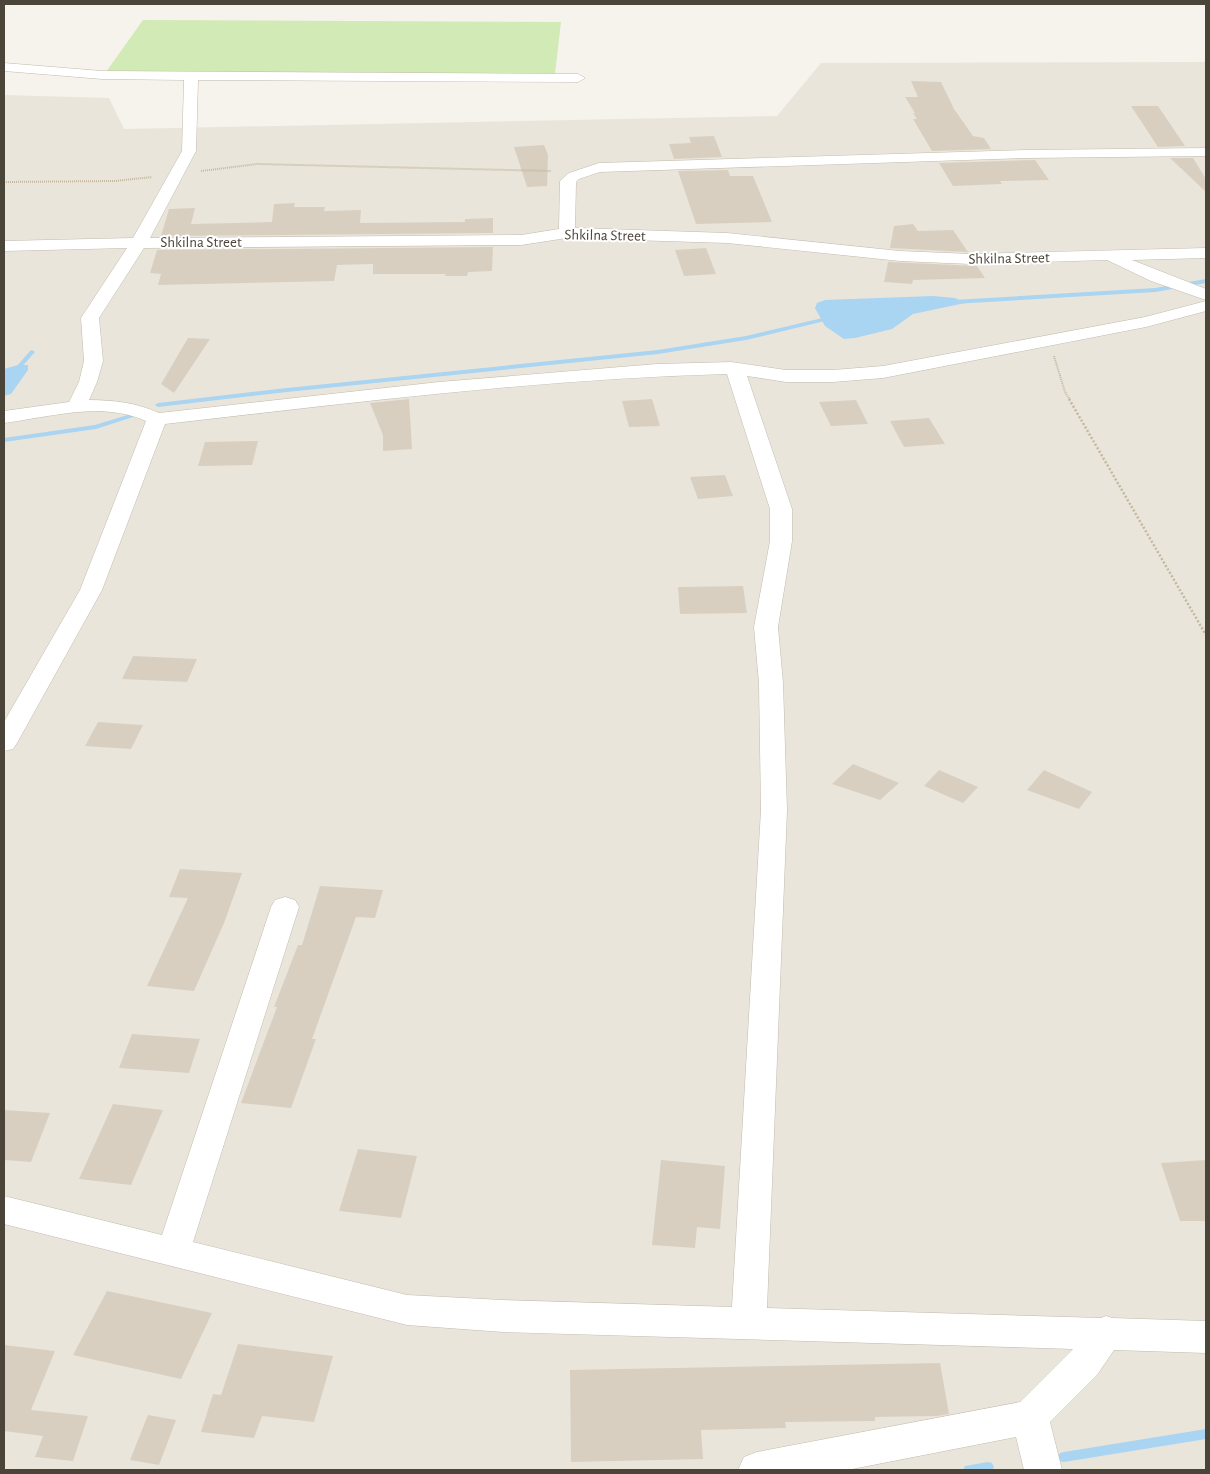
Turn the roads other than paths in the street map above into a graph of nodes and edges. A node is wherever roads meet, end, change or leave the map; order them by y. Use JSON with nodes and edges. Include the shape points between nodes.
{"nodes":[{"id":1,"x":4,"y":67,"type":"edge"},
{"id":2,"x":191,"y":75,"type":"junction"},
{"id":3,"x":578,"y":78,"type":"dead end"},
{"id":4,"x":1206,"y":152,"type":"edge"},
{"id":5,"x":566,"y":233,"type":"junction"},
{"id":6,"x":139,"y":242,"type":"junction"},
{"id":7,"x":4,"y":246,"type":"edge"},
{"id":8,"x":1206,"y":253,"type":"edge"},
{"id":9,"x":1109,"y":256,"type":"junction"},
{"id":10,"x":1199,"y":292,"type":"edge"},
{"id":11,"x":1206,"y":306,"type":"edge"},
{"id":12,"x":731,"y":368,"type":"junction"},
{"id":13,"x":76,"y":407,"type":"junction"},
{"id":14,"x":4,"y":417,"type":"edge"},
{"id":15,"x":157,"y":419,"type":"junction"},
{"id":16,"x":5,"y":739,"type":"edge"},
{"id":17,"x":285,"y":907,"type":"dead end"},
{"id":18,"x":4,"y":1210,"type":"edge"},
{"id":19,"x":173,"y":1252,"type":"junction"},
{"id":20,"x":749,"y":1323,"type":"junction"},
{"id":21,"x":1106,"y":1332,"type":"junction"},
{"id":22,"x":1206,"y":1336,"type":"edge"},
{"id":23,"x":1030,"y":1417,"type":"junction"},
{"id":24,"x":757,"y":1470,"type":"edge"},
{"id":25,"x":1043,"y":1470,"type":"edge"}],
"edges":[{"from":1,"to":2,"type":"street","via":[[102,75]]},
{"from":2,"to":3,"type":"street"},
{"from":2,"to":6,"type":"street","via":[[189,151]]},
{"from":4,"to":5,"type":"street","via":[[1027,154],[599,168],[585,171],[568,181]]},
{"from":5,"to":6,"type":"street","name":"Shkilna Street","via":[[521,240]]},
{"from":5,"to":9,"type":"street","name":"Shkilna Street","via":[[727,238],[900,256],[971,259]]},
{"from":6,"to":7,"type":"street","name":"Shkilna Street"},
{"from":6,"to":13,"type":"street","via":[[90,318],[93,367]]},
{"from":8,"to":9,"type":"street","name":"Shkilna Street"},
{"from":9,"to":10,"type":"street"},
{"from":11,"to":12,"type":"street","via":[[1146,322],[883,372],[786,376]]},
{"from":12,"to":15,"type":"street","via":[[657,370],[440,388]]},
{"from":12,"to":20,"type":"street","via":[[740,379],[781,509],[781,540],[766,627],[771,683],[774,810]]},
{"from":13,"to":14,"type":"street"},
{"from":13,"to":15,"type":"street","via":[[123,407],[140,410]]},
{"from":15,"to":16,"type":"street","via":[[91,590]]},
{"from":17,"to":19,"type":"street"},
{"from":18,"to":19,"type":"street"},
{"from":19,"to":20,"type":"street","via":[[407,1310]]},
{"from":20,"to":21,"type":"street"},
{"from":21,"to":22,"type":"street"},
{"from":21,"to":23,"type":"street","via":[[1084,1362]]},
{"from":23,"to":24,"type":"street"},
{"from":23,"to":25,"type":"street"}]}
